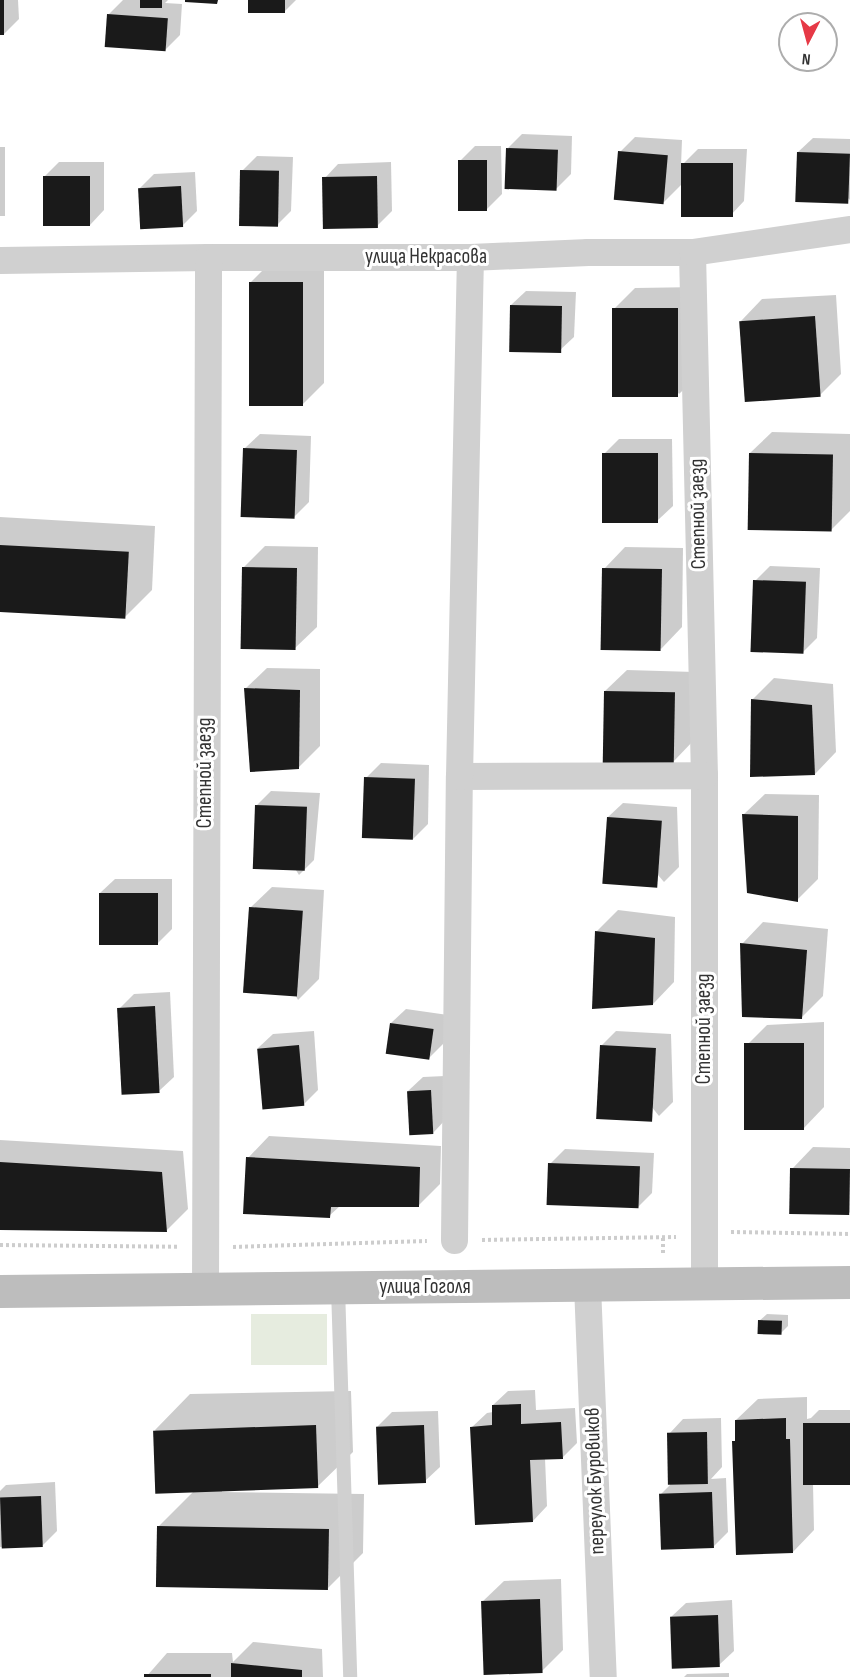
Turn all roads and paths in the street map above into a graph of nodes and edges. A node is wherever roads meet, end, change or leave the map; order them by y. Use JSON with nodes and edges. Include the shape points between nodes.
{"nodes":[{"id":1,"x":850,"y":229,"type":"edge"},
{"id":2,"x":692,"y":252,"type":"junction"},
{"id":3,"x":208,"y":257,"type":"junction"},
{"id":4,"x":470,"y":257,"type":"junction"},
{"id":5,"x":0,"y":260,"type":"edge"},
{"id":6,"x":704,"y":775,"type":"junction"},
{"id":7,"x":459,"y":776,"type":"junction"},
{"id":8,"x":454,"y":1240,"type":"dead end"},
{"id":9,"x":850,"y":1282,"type":"edge"},
{"id":10,"x":704,"y":1283,"type":"junction"},
{"id":11,"x":587,"y":1286,"type":"junction"},
{"id":12,"x":338,"y":1288,"type":"junction"},
{"id":13,"x":204,"y":1289,"type":"junction"},
{"id":14,"x":0,"y":1291,"type":"edge"},
{"id":15,"x":350,"y":1677,"type":"edge"},
{"id":16,"x":603,"y":1677,"type":"edge"}],
"edges":[{"from":1,"to":2,"type":"street","name":"улица Некрасова"},
{"from":2,"to":4,"type":"street","name":"улица Некрасова"},
{"from":2,"to":6,"type":"street","name":"Степной заезд"},
{"from":3,"to":4,"type":"street","name":"улица Некрасова"},
{"from":3,"to":5,"type":"street","name":"улица Некрасова"},
{"from":3,"to":13,"type":"street","name":"Степной заезд"},
{"from":4,"to":7,"type":"street"},
{"from":6,"to":7,"type":"street"},
{"from":6,"to":10,"type":"street","name":"Степной заезд"},
{"from":7,"to":8,"type":"street"},
{"from":9,"to":10,"type":"main road","name":"улица Гоголя"},
{"from":10,"to":11,"type":"main road","name":"улица Гоголя"},
{"from":11,"to":12,"type":"main road","name":"улица Гоголя"},
{"from":11,"to":16,"type":"street","name":"переулок Буровиков"},
{"from":12,"to":13,"type":"main road","name":"улица Гоголя"},
{"from":12,"to":15,"type":"lane"},
{"from":13,"to":14,"type":"main road","name":"улица Гоголя"}]}
